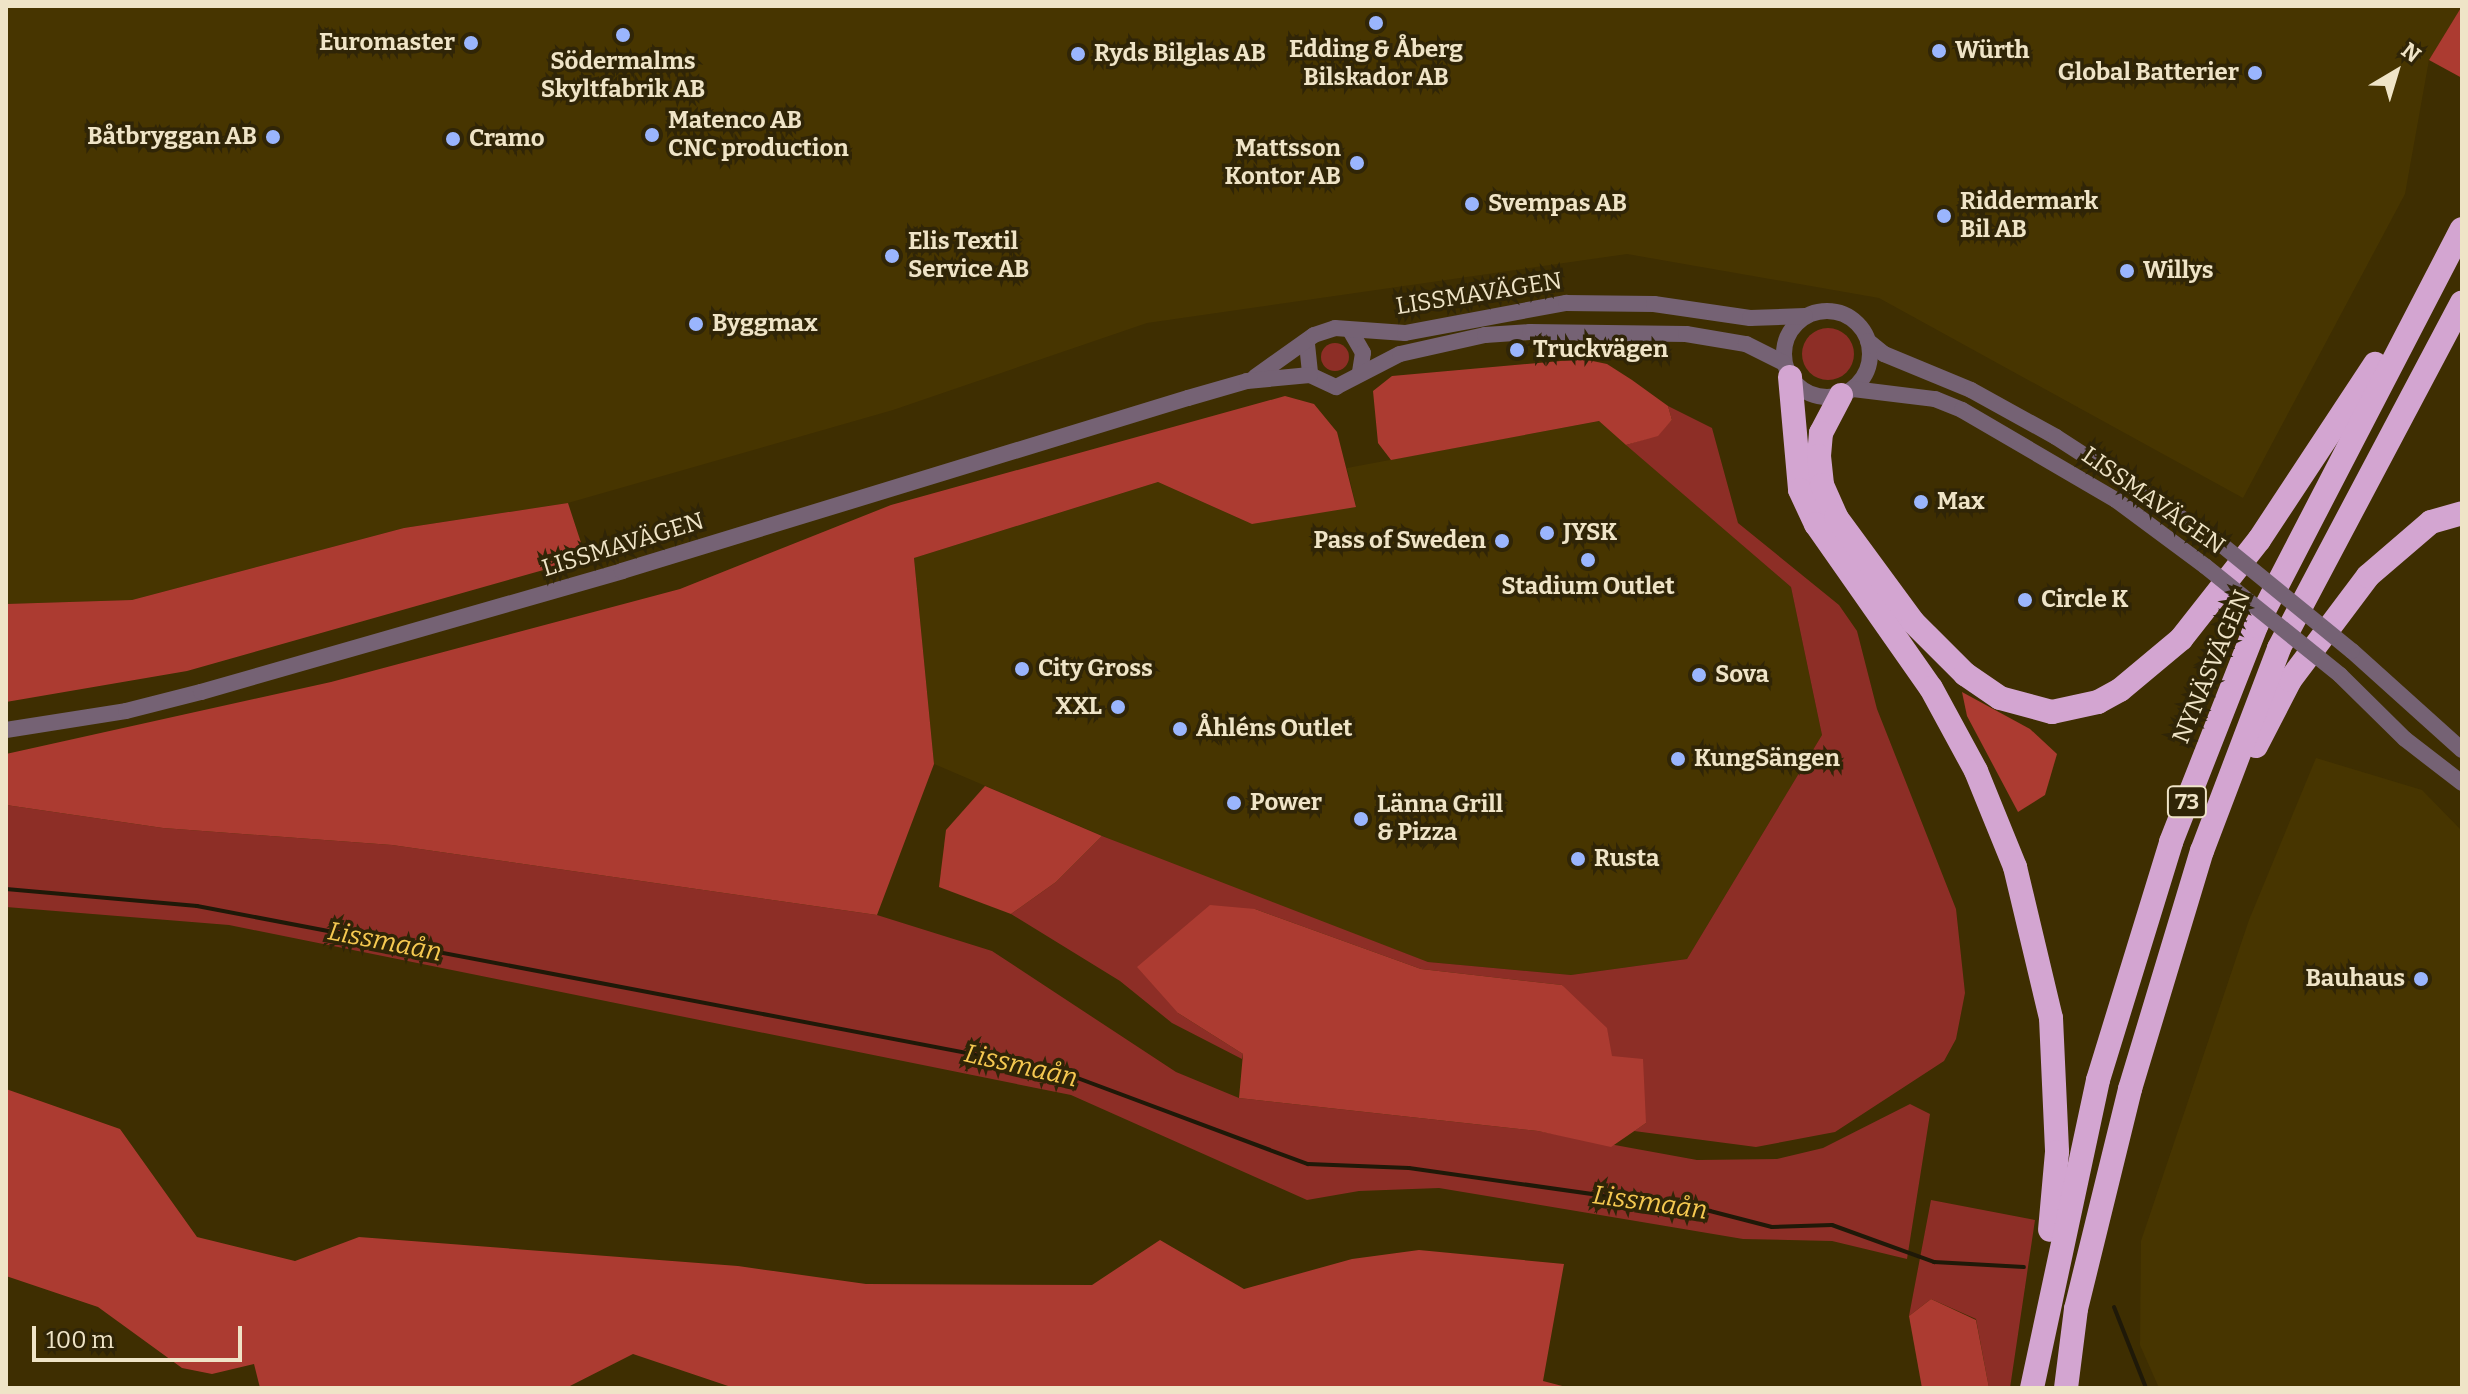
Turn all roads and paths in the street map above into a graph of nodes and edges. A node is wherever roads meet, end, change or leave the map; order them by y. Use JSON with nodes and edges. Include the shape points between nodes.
{"nodes":[{"id":1,"x":2462,"y":229,"type":"edge"},
{"id":2,"x":2447,"y":255,"type":"junction"},
{"id":3,"x":2462,"y":302,"type":"edge"},
{"id":4,"x":1805,"y":316,"type":"junction"},
{"id":5,"x":1351,"y":332,"type":"junction"},
{"id":6,"x":1868,"y":341,"type":"junction"},
{"id":7,"x":1307,"y":344,"type":"junction"},
{"id":8,"x":1787,"y":370,"type":"junction"},
{"id":9,"x":1360,"y":372,"type":"junction"},
{"id":10,"x":1310,"y":375,"type":"junction"},
{"id":11,"x":1247,"y":381,"type":"junction"},
{"id":12,"x":1847,"y":392,"type":"junction"},
{"id":13,"x":2462,"y":513,"type":"edge"},
{"id":14,"x":6,"y":730,"type":"edge"},
{"id":15,"x":2462,"y":750,"type":"edge"},
{"id":16,"x":2462,"y":783,"type":"edge"},
{"id":17,"x":2202,"y":851,"type":"junction"},
{"id":18,"x":2043,"y":1317,"type":"junction"},
{"id":19,"x":2032,"y":1388,"type":"edge"},
{"id":20,"x":2066,"y":1388,"type":"edge"}],
"edges":[{"from":1,"to":2,"type":"highway","name":"NYNÄSVÄGEN","number":"73"},
{"from":2,"to":12,"type":"highway","via":[[2217,598],[2145,673],[2098,702],[2070,710],[2028,709],[1984,688],[1913,622],[1867,563],[1822,485],[1821,433]]},
{"from":2,"to":18,"type":"highway","name":"NYNÄSVÄGEN","number":"73","via":[[2256,626],[2171,842],[2098,1080]]},
{"from":3,"to":17,"type":"highway","number":"73","via":[[2279,648]]},
{"from":4,"to":5,"type":"street","name":"LISSMAVÄGEN","via":[[1750,318],[1654,304],[1566,303],[1405,333]]},
{"from":4,"to":6,"type":"street","via":[[1819,311],[1845,315]]},
{"from":4,"to":8,"type":"street","via":[[1785,341]]},
{"from":5,"to":7,"type":"street","name":"LISSMAVÄGEN","via":[[1323,329]]},
{"from":5,"to":9,"type":"street","via":[[1363,353]]},
{"from":6,"to":12,"type":"street","via":[[1867,367]]},
{"from":6,"to":15,"type":"street","name":"LISSMAVÄGEN","bridge":true,"via":[[1884,354],[1971,390],[2056,437],[2217,541]]},
{"from":7,"to":10,"type":"street"},
{"from":7,"to":11,"type":"street","name":"LISSMAVÄGEN"},
{"from":8,"to":9,"type":"street","name":"LISSMAVÄGEN","via":[[1733,341],[1588,329],[1485,335],[1400,354]]},
{"from":8,"to":12,"type":"street","via":[[1812,395]]},
{"from":8,"to":18,"type":"highway","via":[[1800,490],[1837,558],[1931,688],[1976,771],[2015,867],[2051,1018],[2057,1152]]},
{"from":9,"to":10,"type":"street","name":"LISSMAVÄGEN","via":[[1336,387]]},
{"from":10,"to":11,"type":"street","name":"LISSMAVÄGEN"},
{"from":11,"to":14,"type":"street","name":"LISSMAVÄGEN","via":[[201,692],[126,711]]},
{"from":12,"to":16,"type":"street","name":"LISSMAVÄGEN","bridge":true,"via":[[1935,399],[2116,500],[2340,675],[2405,739]]},
{"from":13,"to":17,"type":"highway","via":[[2431,522],[2399,546],[2340,611],[2290,680]]},
{"from":17,"to":20,"type":"highway","number":"73","via":[[2130,1089],[2076,1309]]},
{"from":18,"to":19,"type":"highway","name":"NYNÄSVÄGEN","number":"73"}]}
